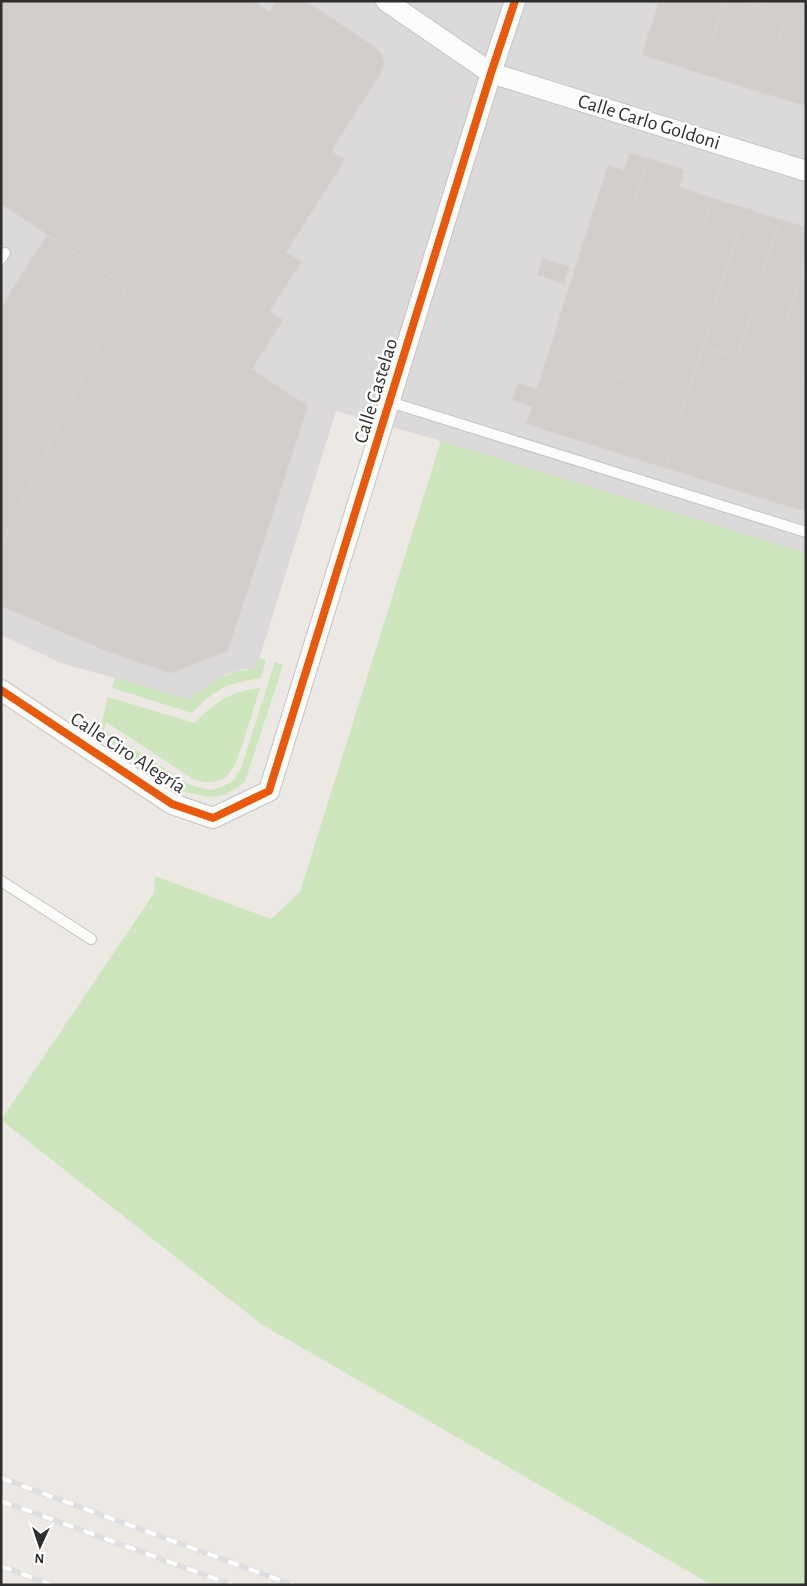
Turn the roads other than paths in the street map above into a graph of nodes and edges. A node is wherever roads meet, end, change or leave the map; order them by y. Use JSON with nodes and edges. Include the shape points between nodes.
{"nodes":[{"id":1,"x":386,"y":1,"type":"edge"},
{"id":2,"x":515,"y":1,"type":"edge"},
{"id":3,"x":491,"y":73,"type":"junction"},
{"id":4,"x":806,"y":171,"type":"edge"},
{"id":5,"x":390,"y":402,"type":"junction"},
{"id":6,"x":806,"y":532,"type":"edge"},
{"id":7,"x":1,"y":690,"type":"edge"},
{"id":8,"x":269,"y":791,"type":"joint"},
{"id":9,"x":1,"y":881,"type":"edge"},
{"id":10,"x":91,"y":939,"type":"dead end"}],
"edges":[{"from":1,"to":3,"type":"street"},
{"from":2,"to":3,"type":"street","name":"Calle Castelao"},
{"from":3,"to":4,"type":"street","name":"Calle Carlo Goldoni"},
{"from":3,"to":5,"type":"street","name":"Calle Castelao"},
{"from":5,"to":6,"type":"lane","name":"Calle Castelao"},
{"from":5,"to":8,"type":"street","name":"Calle Castelao"},
{"from":7,"to":8,"type":"street","name":"Calle Ciro Alegría","via":[[172,804],[213,818]]},
{"from":9,"to":10,"type":"lane"}]}
